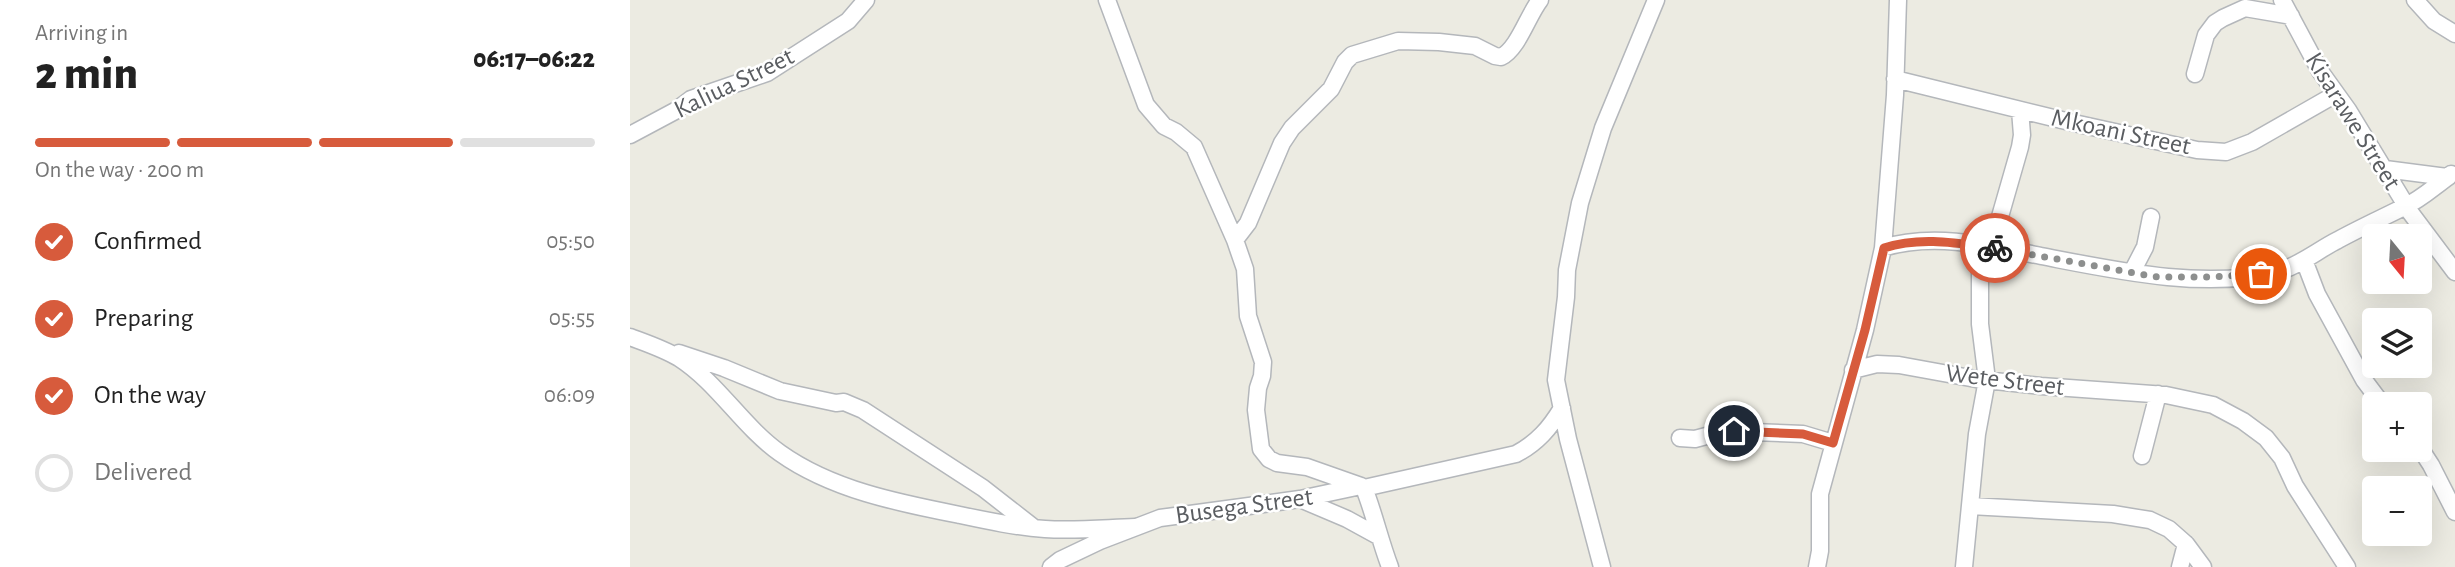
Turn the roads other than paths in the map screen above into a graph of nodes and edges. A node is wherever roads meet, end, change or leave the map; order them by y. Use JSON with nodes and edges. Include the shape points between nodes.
{"nodes":[{"id":1,"x":866,"y":0,"type":"edge"},
{"id":2,"x":1107,"y":0,"type":"edge"},
{"id":3,"x":1540,"y":0,"type":"edge"},
{"id":4,"x":1656,"y":0,"type":"edge"},
{"id":5,"x":1898,"y":0,"type":"edge"},
{"id":6,"x":2282,"y":0,"type":"edge"},
{"id":7,"x":2415,"y":0,"type":"edge"},
{"id":8,"x":2291,"y":16,"type":"junction"},
{"id":9,"x":2455,"y":34,"type":"edge"},
{"id":10,"x":2195,"y":74,"type":"dead end"},
{"id":11,"x":1895,"y":87,"type":"junction"},
{"id":12,"x":2336,"y":94,"type":"junction"},
{"id":13,"x":2020,"y":110,"type":"junction"},
{"id":14,"x":630,"y":135,"type":"edge"},
{"id":15,"x":2385,"y":169,"type":"junction"},
{"id":16,"x":2451,"y":173,"type":"edge"},
{"id":17,"x":2406,"y":206,"type":"junction"},
{"id":18,"x":2151,"y":217,"type":"dead end"},
{"id":19,"x":1235,"y":240,"type":"junction"},
{"id":20,"x":1986,"y":247,"type":"junction"},
{"id":21,"x":1884,"y":248,"type":"junction"},
{"id":22,"x":2304,"y":260,"type":"junction"},
{"id":23,"x":2132,"y":272,"type":"junction"},
{"id":24,"x":2455,"y":272,"type":"edge"},
{"id":25,"x":1853,"y":370,"type":"junction"},
{"id":26,"x":1987,"y":380,"type":"junction"},
{"id":27,"x":2373,"y":392,"type":"edge"},
{"id":28,"x":2158,"y":394,"type":"junction"},
{"id":29,"x":1562,"y":408,"type":"junction"},
{"id":30,"x":1680,"y":438,"type":"dead end"},
{"id":31,"x":1833,"y":443,"type":"junction"},
{"id":32,"x":2142,"y":457,"type":"dead end"},
{"id":33,"x":2429,"y":462,"type":"edge"},
{"id":34,"x":1362,"y":487,"type":"junction"},
{"id":35,"x":1300,"y":499,"type":"junction"},
{"id":36,"x":1970,"y":506,"type":"junction"},
{"id":37,"x":2455,"y":512,"type":"edge"},
{"id":38,"x":1135,"y":527,"type":"junction"},
{"id":39,"x":1034,"y":528,"type":"junction"},
{"id":40,"x":1378,"y":536,"type":"junction"},
{"id":41,"x":2186,"y":544,"type":"junction"},
{"id":42,"x":1051,"y":567,"type":"edge"},
{"id":43,"x":1390,"y":567,"type":"edge"},
{"id":44,"x":1602,"y":567,"type":"edge"},
{"id":45,"x":1817,"y":567,"type":"edge"},
{"id":46,"x":1964,"y":567,"type":"edge"},
{"id":47,"x":2180,"y":567,"type":"edge"},
{"id":48,"x":2203,"y":567,"type":"edge"},
{"id":49,"x":2347,"y":567,"type":"edge"}],
"edges":[{"from":1,"to":14,"type":"street","name":"Kaliua Street","via":[[848,21],[767,73],[691,99]]},
{"from":2,"to":19,"type":"street","via":[[1146,105],[1164,126],[1194,147]]},
{"from":3,"to":19,"type":"street","via":[[1513,47],[1501,57],[1469,45],[1398,41],[1348,59],[1331,89],[1282,143],[1248,223]]},
{"from":4,"to":29,"type":"street","via":[[1603,128],[1580,203],[1567,270],[1556,380]]},
{"from":5,"to":11,"type":"street"},
{"from":6,"to":8,"type":"street","name":"Kisarawe Street"},
{"from":7,"to":9,"type":"street","via":[[2434,21]]},
{"from":8,"to":10,"type":"street","via":[[2245,8],[2223,18],[2206,35]]},
{"from":8,"to":12,"type":"street","name":"Kisarawe Street"},
{"from":11,"to":13,"type":"street","name":"Mkoani Street"},
{"from":11,"to":21,"type":"street"},
{"from":12,"to":13,"type":"street","name":"Mkoani Street","via":[[2226,152]]},
{"from":12,"to":15,"type":"street","name":"Kisarawe Street"},
{"from":13,"to":20,"type":"street","via":[[2020,147]]},
{"from":15,"to":16,"type":"street"},
{"from":15,"to":17,"type":"street","name":"Kisarawe Street"},
{"from":16,"to":17,"type":"street"},
{"from":17,"to":22,"type":"street"},
{"from":17,"to":24,"type":"street","name":"Kisarawe Street"},
{"from":18,"to":23,"type":"street","via":[[2146,247]]},
{"from":19,"to":34,"type":"street","via":[[1245,269],[1248,316],[1263,362],[1256,410],[1261,449],[1277,463],[1307,467]]},
{"from":20,"to":21,"type":"street","via":[[1930,241]]},
{"from":20,"to":23,"type":"street"},
{"from":20,"to":26,"type":"street","via":[[1980,324]]},
{"from":21,"to":25,"type":"street"},
{"from":22,"to":23,"type":"street","via":[[2276,272],[2246,276],[2157,277]]},
{"from":22,"to":27,"type":"street","via":[[2323,304]]},
{"from":25,"to":26,"type":"street","name":"Wete Street","via":[[1899,365]]},
{"from":25,"to":31,"type":"street"},
{"from":26,"to":28,"type":"street","name":"Wete Street"},
{"from":26,"to":36,"type":"street"},
{"from":28,"to":32,"type":"street"},
{"from":28,"to":49,"type":"street","name":"Wete Street","via":[[2213,405],[2266,438]]},
{"from":29,"to":34,"type":"street","name":"Busega Street","via":[[1542,435],[1516,453]]},
{"from":29,"to":44,"type":"street"},
{"from":30,"to":31,"type":"street","via":[[1695,439],[1726,430],[1803,434]]},
{"from":31,"to":45,"type":"street","via":[[1820,494]]},
{"from":33,"to":37,"type":"street"},
{"from":34,"to":35,"type":"street","name":"Busega Street"},
{"from":34,"to":40,"type":"street"},
{"from":35,"to":38,"type":"street","name":"Busega Street","via":[[1169,516]]},
{"from":35,"to":40,"type":"street"},
{"from":36,"to":41,"type":"street","via":[[2150,520]]},
{"from":36,"to":46,"type":"street"},
{"from":38,"to":39,"type":"street"},
{"from":38,"to":42,"type":"street","name":"Busega Street"},
{"from":39,"to":39,"type":"street","via":[[896,501],[832,481],[778,451],[679,358],[630,337],[780,391],[845,402],[863,410],[984,488]]},
{"from":40,"to":43,"type":"street"},
{"from":41,"to":47,"type":"street"},
{"from":41,"to":48,"type":"street"}]}
